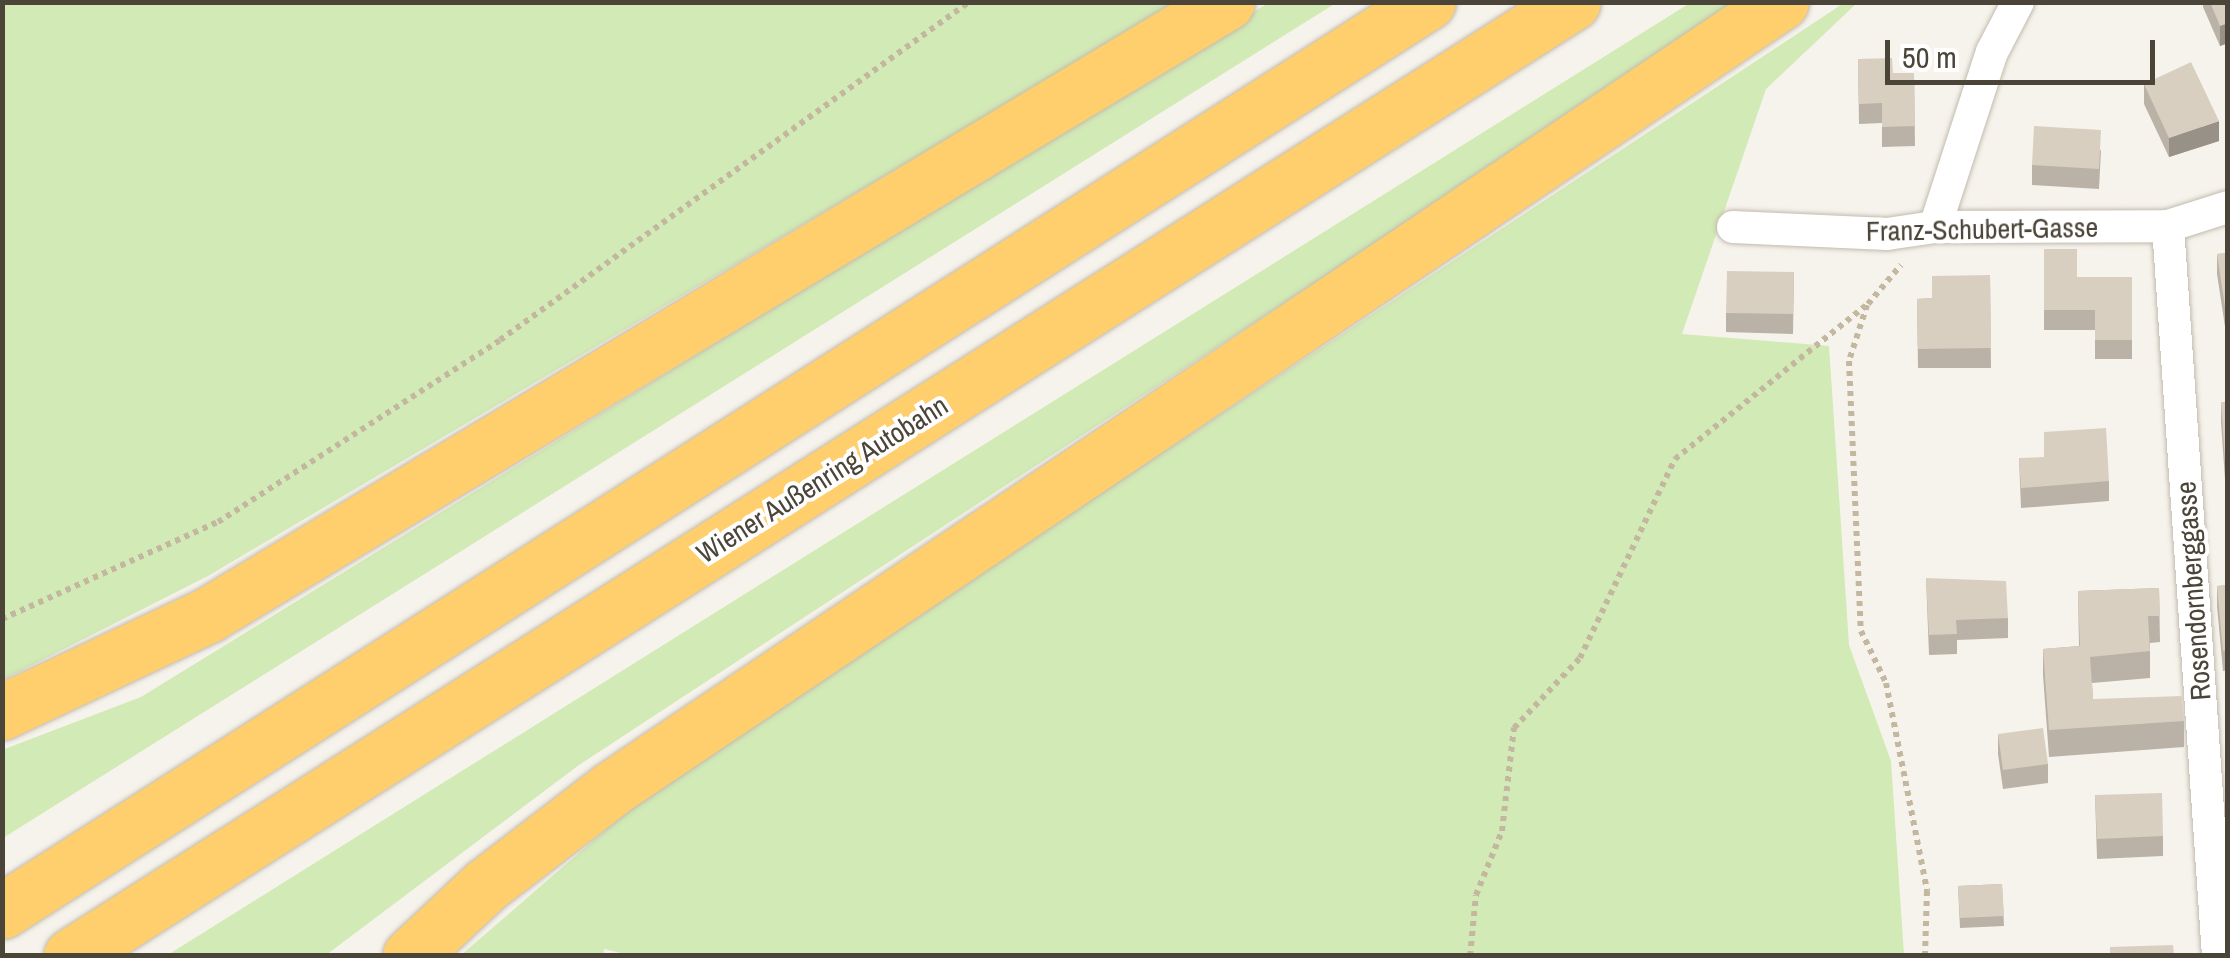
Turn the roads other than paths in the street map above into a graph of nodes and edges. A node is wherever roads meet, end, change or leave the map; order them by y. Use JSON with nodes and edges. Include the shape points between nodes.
{"nodes":[{"id":1,"x":1226,"y":2,"type":"edge"},
{"id":2,"x":1428,"y":2,"type":"edge"},
{"id":3,"x":1573,"y":2,"type":"edge"},
{"id":4,"x":1781,"y":2,"type":"edge"},
{"id":5,"x":2018,"y":2,"type":"edge"},
{"id":6,"x":2228,"y":208,"type":"edge"},
{"id":7,"x":2168,"y":226,"type":"junction"},
{"id":8,"x":1733,"y":227,"type":"dead end"},
{"id":9,"x":1935,"y":227,"type":"junction"},
{"id":10,"x":2,"y":712,"type":"edge"},
{"id":11,"x":2,"y":911,"type":"edge"},
{"id":12,"x":71,"y":956,"type":"edge"},
{"id":13,"x":410,"y":956,"type":"edge"},
{"id":14,"x":2218,"y":956,"type":"edge"}],
"edges":[{"from":1,"to":10,"type":"highway","via":[[208,616]]},
{"from":2,"to":11,"type":"highway"},
{"from":3,"to":12,"type":"highway","name":"Wiener Außenring Autobahn"},
{"from":4,"to":13,"type":"highway","via":[[611,789],[486,885]]},
{"from":5,"to":9,"type":"street","via":[[1992,52]]},
{"from":6,"to":7,"type":"street","name":"Franz-Schubert-Gasse"},
{"from":7,"to":9,"type":"street","name":"Franz-Schubert-Gasse"},
{"from":7,"to":14,"type":"street","name":"Rosendornberggasse"},
{"from":8,"to":9,"type":"street","name":"Franz-Schubert-Gasse","via":[[1887,234]]}]}
